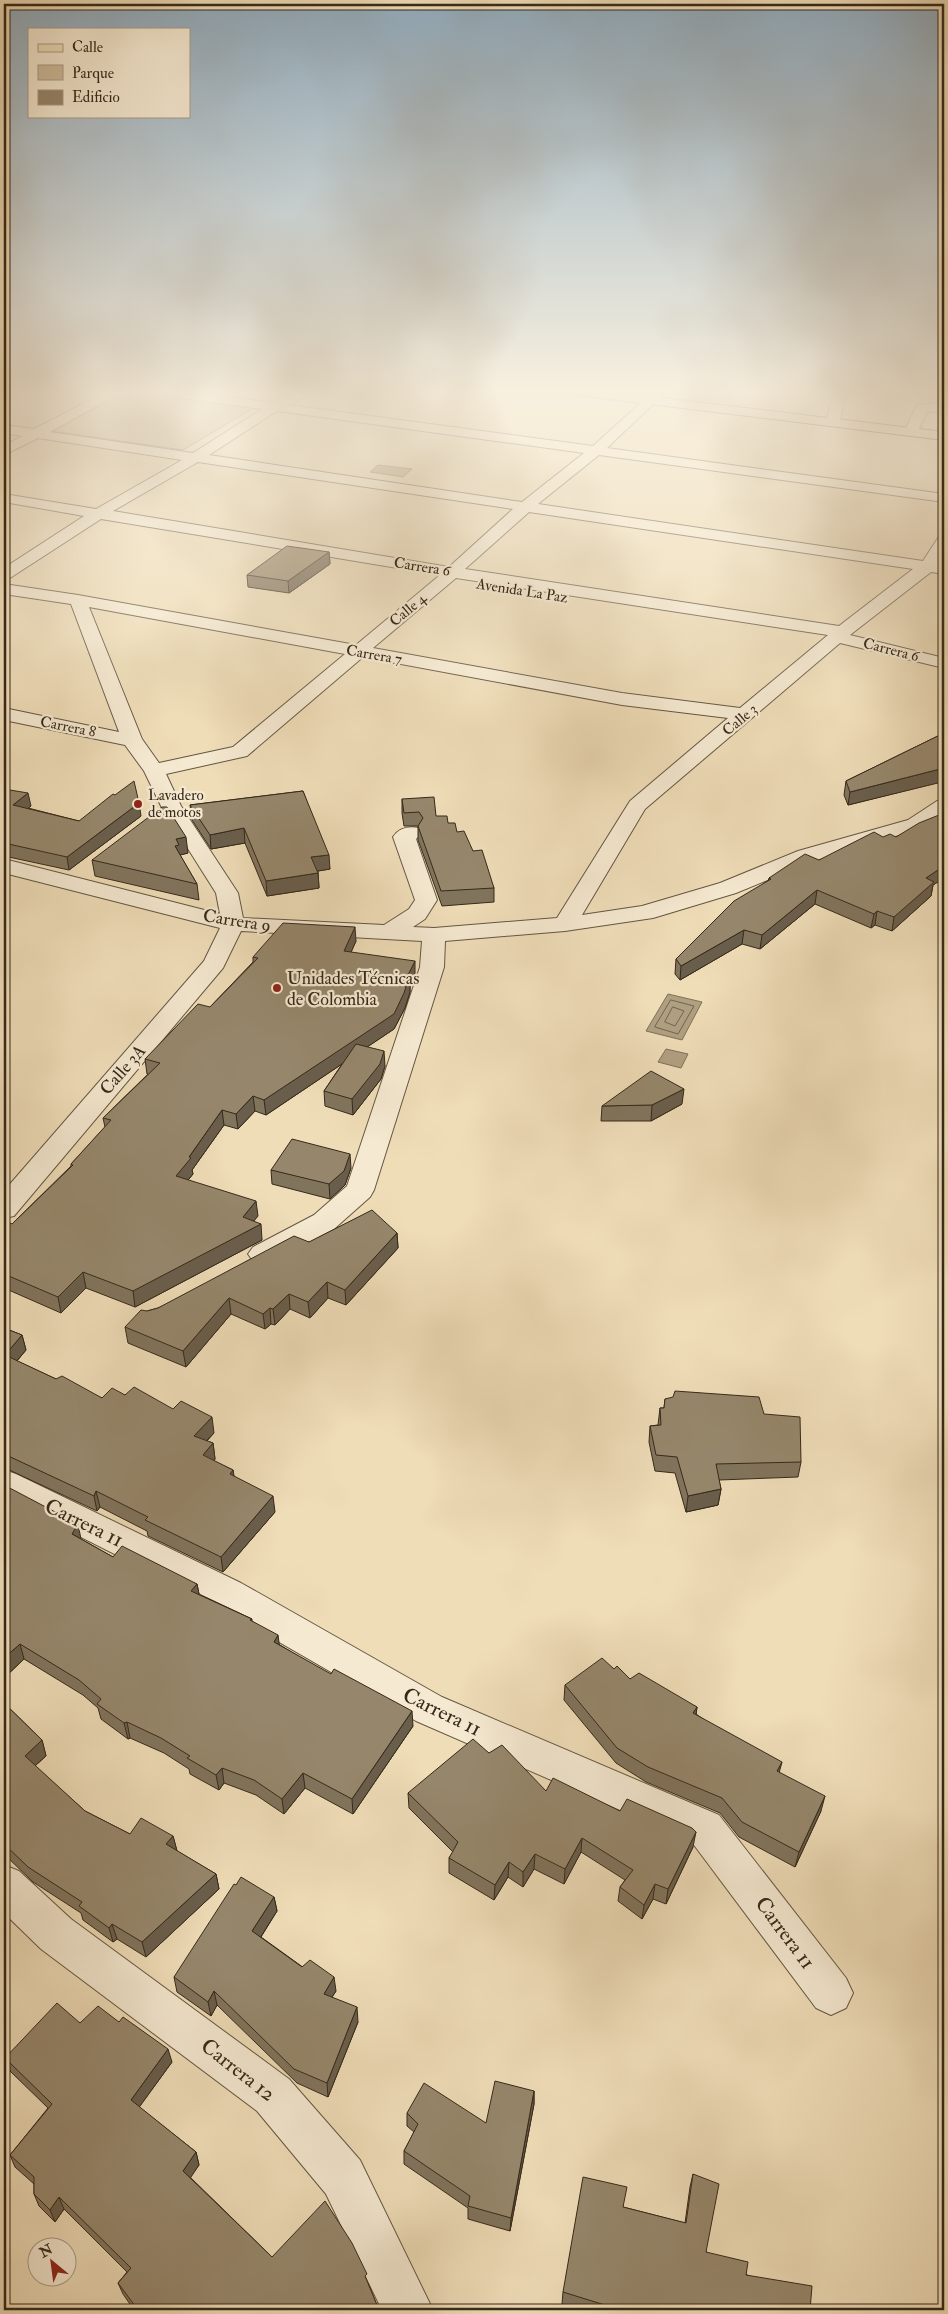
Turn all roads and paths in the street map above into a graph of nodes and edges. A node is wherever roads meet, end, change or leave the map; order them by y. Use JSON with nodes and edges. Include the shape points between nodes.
{"nodes":[{"id":1,"x":129,"y":497,"type":"edge"},
{"id":2,"x":464,"y":497,"type":"edge"},
{"id":3,"x":537,"y":497,"type":"edge"},
{"id":4,"x":4,"y":498,"type":"edge"},
{"id":5,"x":4,"y":505,"type":"edge"},
{"id":6,"x":526,"y":506,"type":"junction"},
{"id":7,"x":95,"y":517,"type":"junction"},
{"id":8,"x":944,"y":541,"type":"edge"},
{"id":9,"x":936,"y":568,"type":"edge"},
{"id":10,"x":4,"y":575,"type":"edge"},
{"id":11,"x":448,"y":575,"type":"junction"},
{"id":12,"x":4,"y":589,"type":"edge"},
{"id":13,"x":78,"y":600,"type":"junction"},
{"id":14,"x":838,"y":636,"type":"junction"},
{"id":15,"x":358,"y":652,"type":"junction"},
{"id":16,"x":944,"y":663,"type":"edge"},
{"id":17,"x":4,"y":714,"type":"edge"},
{"id":18,"x":746,"y":715,"type":"junction"},
{"id":19,"x":132,"y":740,"type":"junction"},
{"id":20,"x":154,"y":770,"type":"junction"},
{"id":21,"x":944,"y":805,"type":"edge"},
{"id":22,"x":411,"y":833,"type":"dead end"},
{"id":23,"x":94,"y":864,"type":"dead end"},
{"id":24,"x":4,"y":866,"type":"edge"},
{"id":25,"x":71,"y":882,"type":"junction"},
{"id":26,"x":234,"y":924,"type":"junction"},
{"id":27,"x":565,"y":924,"type":"junction"},
{"id":28,"x":390,"y":932,"type":"junction"},
{"id":29,"x":434,"y":935,"type":"junction"},
{"id":30,"x":4,"y":1209,"type":"edge"},
{"id":31,"x":245,"y":1263,"type":"edge"},
{"id":32,"x":4,"y":1483,"type":"edge"},
{"id":33,"x":4,"y":1884,"type":"edge"},
{"id":34,"x":831,"y":1993,"type":"dead end"},
{"id":35,"x":408,"y":2310,"type":"edge"}],
"edges":[{"from":1,"to":7,"type":"street"},
{"from":2,"to":6,"type":"street"},
{"from":3,"to":6,"type":"street","name":"Calle 4"},
{"from":4,"to":7,"type":"street"},
{"from":5,"to":7,"type":"street","name":"Avenida La Paz"},
{"from":6,"to":9,"type":"street"},
{"from":6,"to":11,"type":"street","name":"Calle 4"},
{"from":7,"to":10,"type":"street"},
{"from":7,"to":11,"type":"street","name":"Avenida La Paz"},
{"from":8,"to":9,"type":"street","name":"Calle 3"},
{"from":9,"to":14,"type":"street","name":"Calle 3"},
{"from":11,"to":14,"type":"street","name":"Avenida La Paz"},
{"from":11,"to":15,"type":"street","name":"Calle 4"},
{"from":12,"to":13,"type":"street","name":"Carrera 7"},
{"from":13,"to":15,"type":"street","name":"Carrera 7"},
{"from":13,"to":19,"type":"street"},
{"from":14,"to":16,"type":"street","name":"Carrera 6"},
{"from":14,"to":18,"type":"street","name":"Calle 3"},
{"from":15,"to":18,"type":"street","name":"Carrera 7","via":[[622,699]]},
{"from":15,"to":20,"type":"street","name":"Calle 4","via":[[240,752]]},
{"from":17,"to":19,"type":"street","name":"Carrera 8"},
{"from":18,"to":27,"type":"street","name":"Calle 3","via":[[637,805]]},
{"from":19,"to":20,"type":"street"},
{"from":20,"to":26,"type":"street","via":[[163,812],[227,893]]},
{"from":21,"to":27,"type":"street","name":"Carrera 9","via":[[915,824],[806,856],[728,888],[645,913]]},
{"from":22,"to":28,"type":"street","via":[[404,837],[426,900],[417,914]]},
{"from":23,"to":25,"type":"street"},
{"from":24,"to":25,"type":"street","name":"Carrera 9"},
{"from":25,"to":26,"type":"street","name":"Carrera 9"},
{"from":26,"to":28,"type":"street","name":"Carrera 9"},
{"from":26,"to":30,"type":"street","name":"Calle 3A","via":[[215,963]]},
{"from":27,"to":29,"type":"street","name":"Carrera 9"},
{"from":28,"to":29,"type":"street","name":"Carrera 9"},
{"from":29,"to":31,"type":"street","via":[[432,967],[360,1190],[324,1222]]},
{"from":32,"to":34,"type":"street","name":"Carrera 11","via":[[228,1594],[429,1709],[705,1828]]},
{"from":33,"to":35,"type":"street","name":"Carrera 12","via":[[56,1934],[273,2095],[343,2177]]}]}
